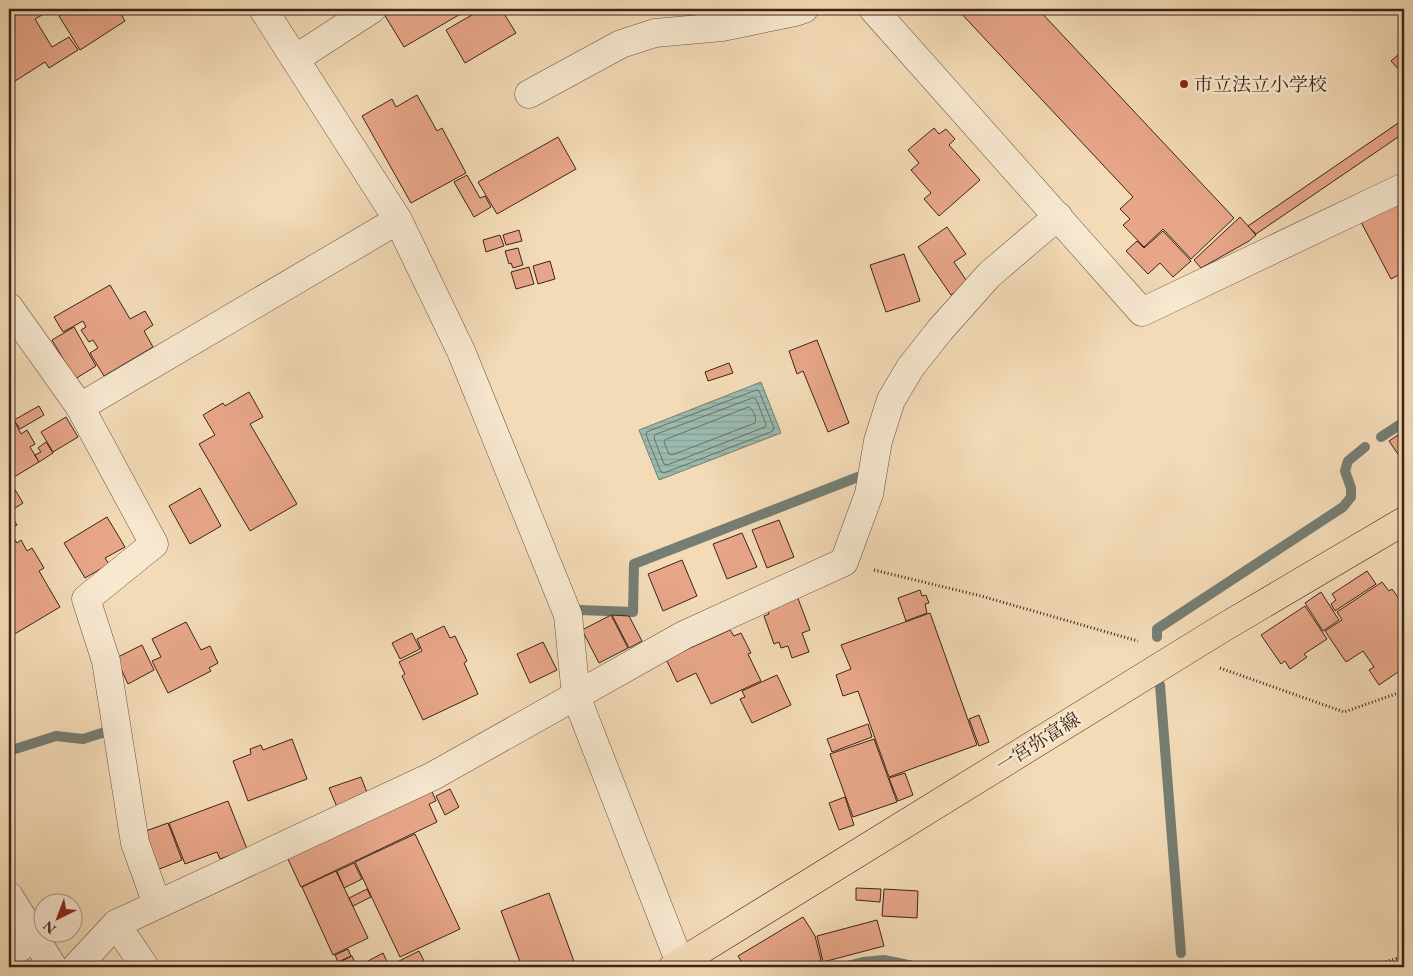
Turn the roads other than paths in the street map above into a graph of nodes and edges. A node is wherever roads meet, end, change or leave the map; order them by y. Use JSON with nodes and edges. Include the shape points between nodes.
{"nodes":[{"id":1,"x":264,"y":9,"type":"edge"},
{"id":2,"x":372,"y":9,"type":"edge"},
{"id":3,"x":804,"y":9,"type":"edge"},
{"id":4,"x":873,"y":9,"type":"edge"},
{"id":5,"x":295,"y":59,"type":"junction"},
{"id":6,"x":529,"y":94,"type":"dead end"},
{"id":7,"x":1404,"y":187,"type":"edge"},
{"id":8,"x":1058,"y":216,"type":"junction"},
{"id":9,"x":398,"y":220,"type":"junction"},
{"id":10,"x":9,"y":308,"type":"edge"},
{"id":11,"x":80,"y":406,"type":"junction"},
{"id":12,"x":1404,"y":520,"type":"edge"},
{"id":13,"x":576,"y":696,"type":"junction"},
{"id":14,"x":9,"y":896,"type":"edge"},
{"id":15,"x":157,"y":904,"type":"junction"},
{"id":16,"x":116,"y":924,"type":"junction"},
{"id":17,"x":32,"y":935,"type":"edge"},
{"id":18,"x":32,"y":939,"type":"edge"},
{"id":19,"x":38,"y":944,"type":"edge"},
{"id":20,"x":9,"y":955,"type":"edge"},
{"id":21,"x":677,"y":965,"type":"edge"},
{"id":22,"x":53,"y":967,"type":"edge"},
{"id":23,"x":76,"y":967,"type":"edge"},
{"id":24,"x":145,"y":967,"type":"edge"}],
"edges":[{"from":1,"to":5,"type":"street"},
{"from":2,"to":5,"type":"street"},
{"from":3,"to":6,"type":"street","via":[[722,27],[655,32],[621,44]]},
{"from":4,"to":8,"type":"street"},
{"from":5,"to":9,"type":"street"},
{"from":7,"to":8,"type":"street","via":[[1142,312]]},
{"from":8,"to":13,"type":"street","via":[[989,275],[910,368],[888,408],[878,441],[869,494],[844,562],[684,635]]},
{"from":9,"to":11,"type":"street"},
{"from":9,"to":13,"type":"street","via":[[461,350],[568,615]]},
{"from":10,"to":11,"type":"street"},
{"from":11,"to":15,"type":"street","via":[[154,544],[86,599],[106,661],[135,843]]},
{"from":12,"to":21,"type":"main road","name":"一宮弥富線"},
{"from":13,"to":15,"type":"street","via":[[433,776]]},
{"from":13,"to":21,"type":"street"},
{"from":14,"to":17,"type":"street"},
{"from":15,"to":16,"type":"street"},
{"from":16,"to":23,"type":"street"},
{"from":16,"to":24,"type":"street"},
{"from":18,"to":20,"type":"street"},
{"from":19,"to":22,"type":"street"}]}
